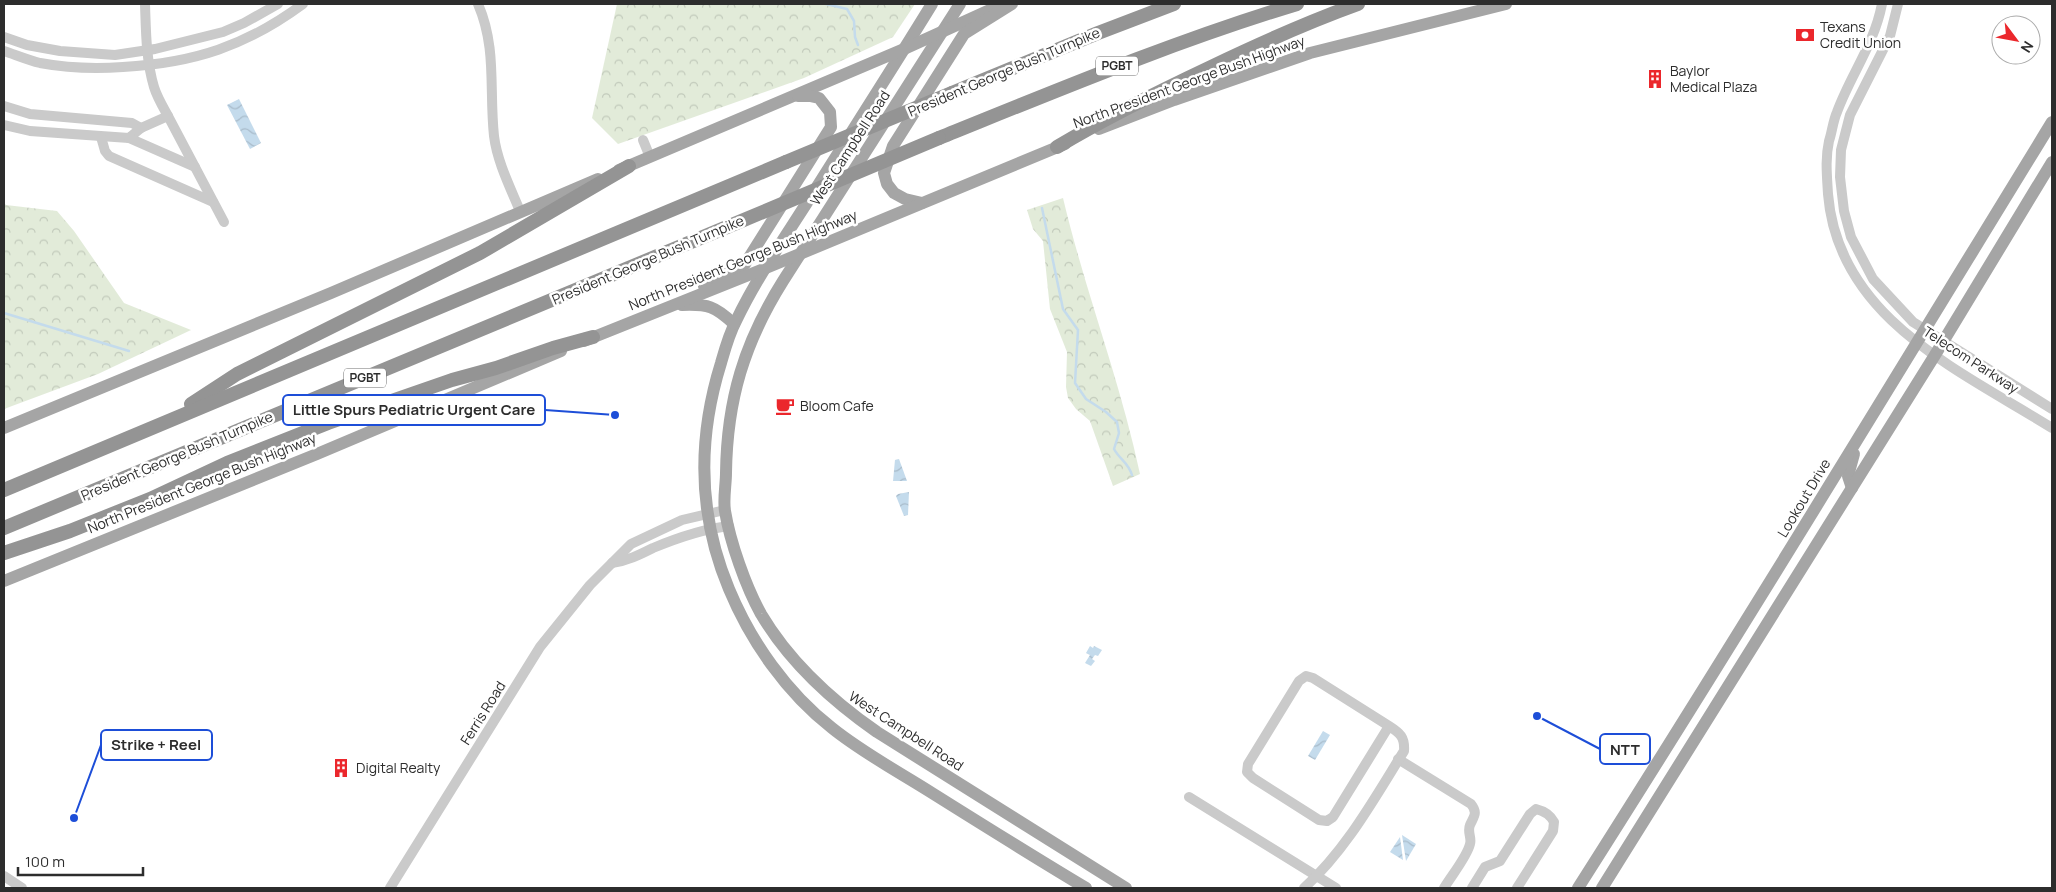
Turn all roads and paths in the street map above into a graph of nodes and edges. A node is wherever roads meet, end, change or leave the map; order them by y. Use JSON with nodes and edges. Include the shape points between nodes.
{"nodes":[{"id":1,"x":145,"y":4,"type":"edge"},
{"id":2,"x":278,"y":4,"type":"edge"},
{"id":3,"x":303,"y":4,"type":"edge"},
{"id":4,"x":478,"y":4,"type":"edge"},
{"id":5,"x":932,"y":4,"type":"edge"},
{"id":6,"x":960,"y":4,"type":"edge"},
{"id":7,"x":1003,"y":4,"type":"edge"},
{"id":8,"x":1012,"y":4,"type":"edge"},
{"id":9,"x":1174,"y":4,"type":"edge"},
{"id":10,"x":1297,"y":4,"type":"edge"},
{"id":11,"x":1358,"y":4,"type":"edge"},
{"id":12,"x":1506,"y":4,"type":"edge"},
{"id":13,"x":1882,"y":4,"type":"edge"},
{"id":14,"x":1898,"y":4,"type":"edge"},
{"id":15,"x":943,"y":31,"type":"junction"},
{"id":16,"x":4,"y":37,"type":"edge"},
{"id":17,"x":904,"y":49,"type":"junction"},
{"id":18,"x":147,"y":50,"type":"junction"},
{"id":19,"x":4,"y":51,"type":"edge"},
{"id":20,"x":149,"y":66,"type":"junction"},
{"id":21,"x":788,"y":97,"type":"junction"},
{"id":22,"x":4,"y":106,"type":"edge"},
{"id":23,"x":30,"y":114,"type":"junction"},
{"id":24,"x":168,"y":116,"type":"junction"},
{"id":25,"x":2052,"y":122,"type":"edge"},
{"id":26,"x":4,"y":125,"type":"edge"},
{"id":27,"x":141,"y":128,"type":"junction"},
{"id":28,"x":30,"y":131,"type":"junction"},
{"id":29,"x":101,"y":137,"type":"junction"},
{"id":30,"x":129,"y":138,"type":"junction"},
{"id":31,"x":643,"y":140,"type":"dead end"},
{"id":32,"x":1056,"y":147,"type":"junction"},
{"id":33,"x":650,"y":157,"type":"junction"},
{"id":34,"x":1826,"y":162,"type":"junction"},
{"id":35,"x":1840,"y":162,"type":"junction"},
{"id":36,"x":2052,"y":162,"type":"edge"},
{"id":37,"x":629,"y":166,"type":"junction"},
{"id":38,"x":195,"y":167,"type":"junction"},
{"id":39,"x":213,"y":202,"type":"junction"},
{"id":40,"x":922,"y":203,"type":"junction"},
{"id":41,"x":520,"y":212,"type":"junction"},
{"id":42,"x":224,"y":222,"type":"dead end"},
{"id":43,"x":800,"y":253,"type":"junction"},
{"id":44,"x":766,"y":268,"type":"junction"},
{"id":45,"x":674,"y":305,"type":"junction"},
{"id":46,"x":734,"y":324,"type":"junction"},
{"id":47,"x":1925,"y":330,"type":"junction"},
{"id":48,"x":594,"y":337,"type":"junction"},
{"id":49,"x":1917,"y":342,"type":"junction"},
{"id":50,"x":1943,"y":342,"type":"junction"},
{"id":51,"x":1935,"y":355,"type":"junction"},
{"id":52,"x":2052,"y":409,"type":"edge"},
{"id":53,"x":165,"y":422,"type":"junction"},
{"id":54,"x":4,"y":428,"type":"edge"},
{"id":55,"x":2052,"y":428,"type":"edge"},
{"id":56,"x":1863,"y":431,"type":"junction"},
{"id":57,"x":1852,"y":488,"type":"junction"},
{"id":58,"x":4,"y":490,"type":"edge"},
{"id":59,"x":725,"y":510,"type":"junction"},
{"id":60,"x":706,"y":513,"type":"junction"},
{"id":61,"x":729,"y":526,"type":"junction"},
{"id":62,"x":4,"y":528,"type":"edge"},
{"id":63,"x":710,"y":528,"type":"junction"},
{"id":64,"x":4,"y":553,"type":"edge"},
{"id":65,"x":612,"y":563,"type":"junction"},
{"id":66,"x":4,"y":581,"type":"edge"},
{"id":67,"x":1390,"y":726,"type":"junction"},
{"id":68,"x":1398,"y":759,"type":"junction"},
{"id":69,"x":1189,"y":797,"type":"dead end"},
{"id":70,"x":1613,"y":833,"type":"junction"},
{"id":71,"x":1629,"y":844,"type":"junction"},
{"id":72,"x":4,"y":876,"type":"edge"},
{"id":73,"x":1317,"y":877,"type":"junction"},
{"id":74,"x":22,"y":888,"type":"edge"},
{"id":75,"x":390,"y":888,"type":"edge"},
{"id":76,"x":1086,"y":888,"type":"edge"},
{"id":77,"x":1126,"y":888,"type":"edge"},
{"id":78,"x":1304,"y":888,"type":"edge"},
{"id":79,"x":1336,"y":888,"type":"edge"},
{"id":80,"x":1444,"y":888,"type":"edge"},
{"id":81,"x":1472,"y":888,"type":"edge"},
{"id":82,"x":1517,"y":888,"type":"edge"},
{"id":83,"x":1578,"y":888,"type":"edge"},
{"id":84,"x":1602,"y":888,"type":"edge"}],
"edges":[{"from":1,"to":18,"type":"street"},
{"from":2,"to":18,"type":"street","via":[[223,32]]},
{"from":3,"to":20,"type":"street","via":[[282,20],[242,41],[195,58]]},
{"from":4,"to":41,"type":"street","via":[[490,39],[494,137]]},
{"from":5,"to":17,"type":"main road","name":"West Campbell Road"},
{"from":6,"to":15,"type":"main road","name":"West Campbell Road"},
{"from":7,"to":15,"type":"main road"},
{"from":8,"to":40,"type":"main road","via":[[964,34],[893,146],[884,173],[887,184],[905,199]]},
{"from":9,"to":53,"type":"highway","name":"President George Bush Turnpike","number":"PGBT","bridge":true,"via":[[952,93]]},
{"from":10,"to":62,"type":"highway","name":"President George Bush Turnpike","number":"PGBT","bridge":true,"via":[[1129,61]]},
{"from":11,"to":32,"type":"highway","via":[[1264,42],[1106,118]]},
{"from":12,"to":32,"type":"main road","name":"North President George Bush Highway","via":[[1310,53],[1120,120]]},
{"from":13,"to":34,"type":"street","name":"Telecom Parkway","via":[[1870,45],[1836,113]]},
{"from":14,"to":35,"type":"street","name":"Telecom Parkway","via":[[1890,36],[1850,115]]},
{"from":15,"to":17,"type":"main road"},
{"from":15,"to":43,"type":"main road","name":"West Campbell Road"},
{"from":16,"to":18,"type":"street","via":[[60,51],[115,55]]},
{"from":17,"to":21,"type":"main road"},
{"from":17,"to":44,"type":"main road","name":"West Campbell Road"},
{"from":18,"to":20,"type":"street"},
{"from":19,"to":20,"type":"street","via":[[40,63],[97,69]]},
{"from":20,"to":24,"type":"street","via":[[154,89]]},
{"from":21,"to":33,"type":"main road"},
{"from":21,"to":45,"type":"main road","via":[[819,98],[830,112],[831,127],[744,264]]},
{"from":22,"to":23,"type":"street"},
{"from":23,"to":27,"type":"street","via":[[132,122]]},
{"from":23,"to":28,"type":"street"},
{"from":24,"to":27,"type":"street"},
{"from":24,"to":38,"type":"street"},
{"from":25,"to":47,"type":"main road","name":"Lookout Drive"},
{"from":26,"to":28,"type":"street"},
{"from":27,"to":30,"type":"street"},
{"from":28,"to":29,"type":"street"},
{"from":29,"to":30,"type":"street"},
{"from":29,"to":39,"type":"street","via":[[109,156]]},
{"from":30,"to":38,"type":"street"},
{"from":31,"to":33,"type":"street"},
{"from":32,"to":40,"type":"main road","name":"North President George Bush Highway"},
{"from":33,"to":37,"type":"main road"},
{"from":34,"to":35,"type":"street"},
{"from":34,"to":49,"type":"street","name":"Telecom Parkway","via":[[1832,224],[1846,261],[1874,302]]},
{"from":35,"to":47,"type":"street","name":"Telecom Parkway","via":[[1844,211],[1851,237],[1873,279],[1902,312]]},
{"from":36,"to":50,"type":"main road"},
{"from":37,"to":41,"type":"main road"},
{"from":37,"to":53,"type":"highway","via":[[480,253],[237,374]]},
{"from":38,"to":39,"type":"street"},
{"from":39,"to":42,"type":"street"},
{"from":40,"to":43,"type":"main road","name":"North President George Bush Highway"},
{"from":41,"to":54,"type":"main road"},
{"from":43,"to":44,"type":"main road","name":"North President George Bush Highway"},
{"from":43,"to":59,"type":"main road","name":"West Campbell Road","via":[[769,303],[744,358],[728,429]]},
{"from":44,"to":45,"type":"main road","name":"North President George Bush Highway"},
{"from":44,"to":46,"type":"main road","name":"West Campbell Road"},
{"from":45,"to":46,"type":"main road","via":[[710,306],[720,310]]},
{"from":45,"to":48,"type":"main road","name":"North President George Bush Highway"},
{"from":46,"to":60,"type":"main road","name":"West Campbell Road","via":[[717,375],[706,425]]},
{"from":47,"to":49,"type":"main road","name":"Lookout Drive"},
{"from":47,"to":50,"type":"street","name":"Telecom Parkway"},
{"from":48,"to":64,"type":"highway","via":[[452,380],[328,423],[227,463],[150,499]]},
{"from":48,"to":66,"type":"main road","name":"North President George Bush Highway"},
{"from":49,"to":51,"type":"street","name":"Telecom Parkway"},
{"from":49,"to":56,"type":"main road","name":"Lookout Drive"},
{"from":50,"to":51,"type":"main road"},
{"from":50,"to":52,"type":"street","name":"Telecom Parkway"},
{"from":51,"to":55,"type":"street","name":"Telecom Parkway"},
{"from":51,"to":57,"type":"main road"},
{"from":53,"to":58,"type":"highway","name":"President George Bush Turnpike","number":"PGBT"},
{"from":56,"to":57,"type":"main road","via":[[1848,476]]},
{"from":56,"to":70,"type":"main road","name":"Lookout Drive"},
{"from":57,"to":71,"type":"main road"},
{"from":59,"to":60,"type":"street","name":"Ferris Road"},
{"from":59,"to":61,"type":"main road","name":"West Campbell Road"},
{"from":60,"to":63,"type":"main road","name":"West Campbell Road"},
{"from":60,"to":65,"type":"street","name":"Ferris Road","via":[[682,520],[631,544]]},
{"from":61,"to":63,"type":"street"},
{"from":61,"to":77,"type":"main road","name":"West Campbell Road","via":[[751,595],[762,615],[793,658],[843,708]]},
{"from":63,"to":65,"type":"street","via":[[627,561]]},
{"from":63,"to":76,"type":"main road","name":"West Campbell Road","via":[[722,574],[743,622],[805,704],[867,752]]},
{"from":65,"to":75,"type":"street","name":"Ferris Road","via":[[566,612],[540,647]]},
{"from":67,"to":67,"type":"street","via":[[1306,676],[1248,764],[1247,772],[1320,820],[1327,821],[1334,816]]},
{"from":67,"to":68,"type":"street","via":[[1404,740],[1404,751]]},
{"from":68,"to":73,"type":"street","via":[[1344,845]]},
{"from":68,"to":80,"type":"street","via":[[1475,809],[1468,849]]},
{"from":69,"to":73,"type":"street"},
{"from":70,"to":71,"type":"main road"},
{"from":70,"to":83,"type":"main road","name":"Lookout Drive"},
{"from":71,"to":84,"type":"main road"},
{"from":72,"to":74,"type":"street"},
{"from":73,"to":78,"type":"street"},
{"from":73,"to":79,"type":"street"},
{"from":81,"to":82,"type":"street","via":[[1485,867],[1500,861],[1536,809],[1551,816],[1554,822]]}]}
